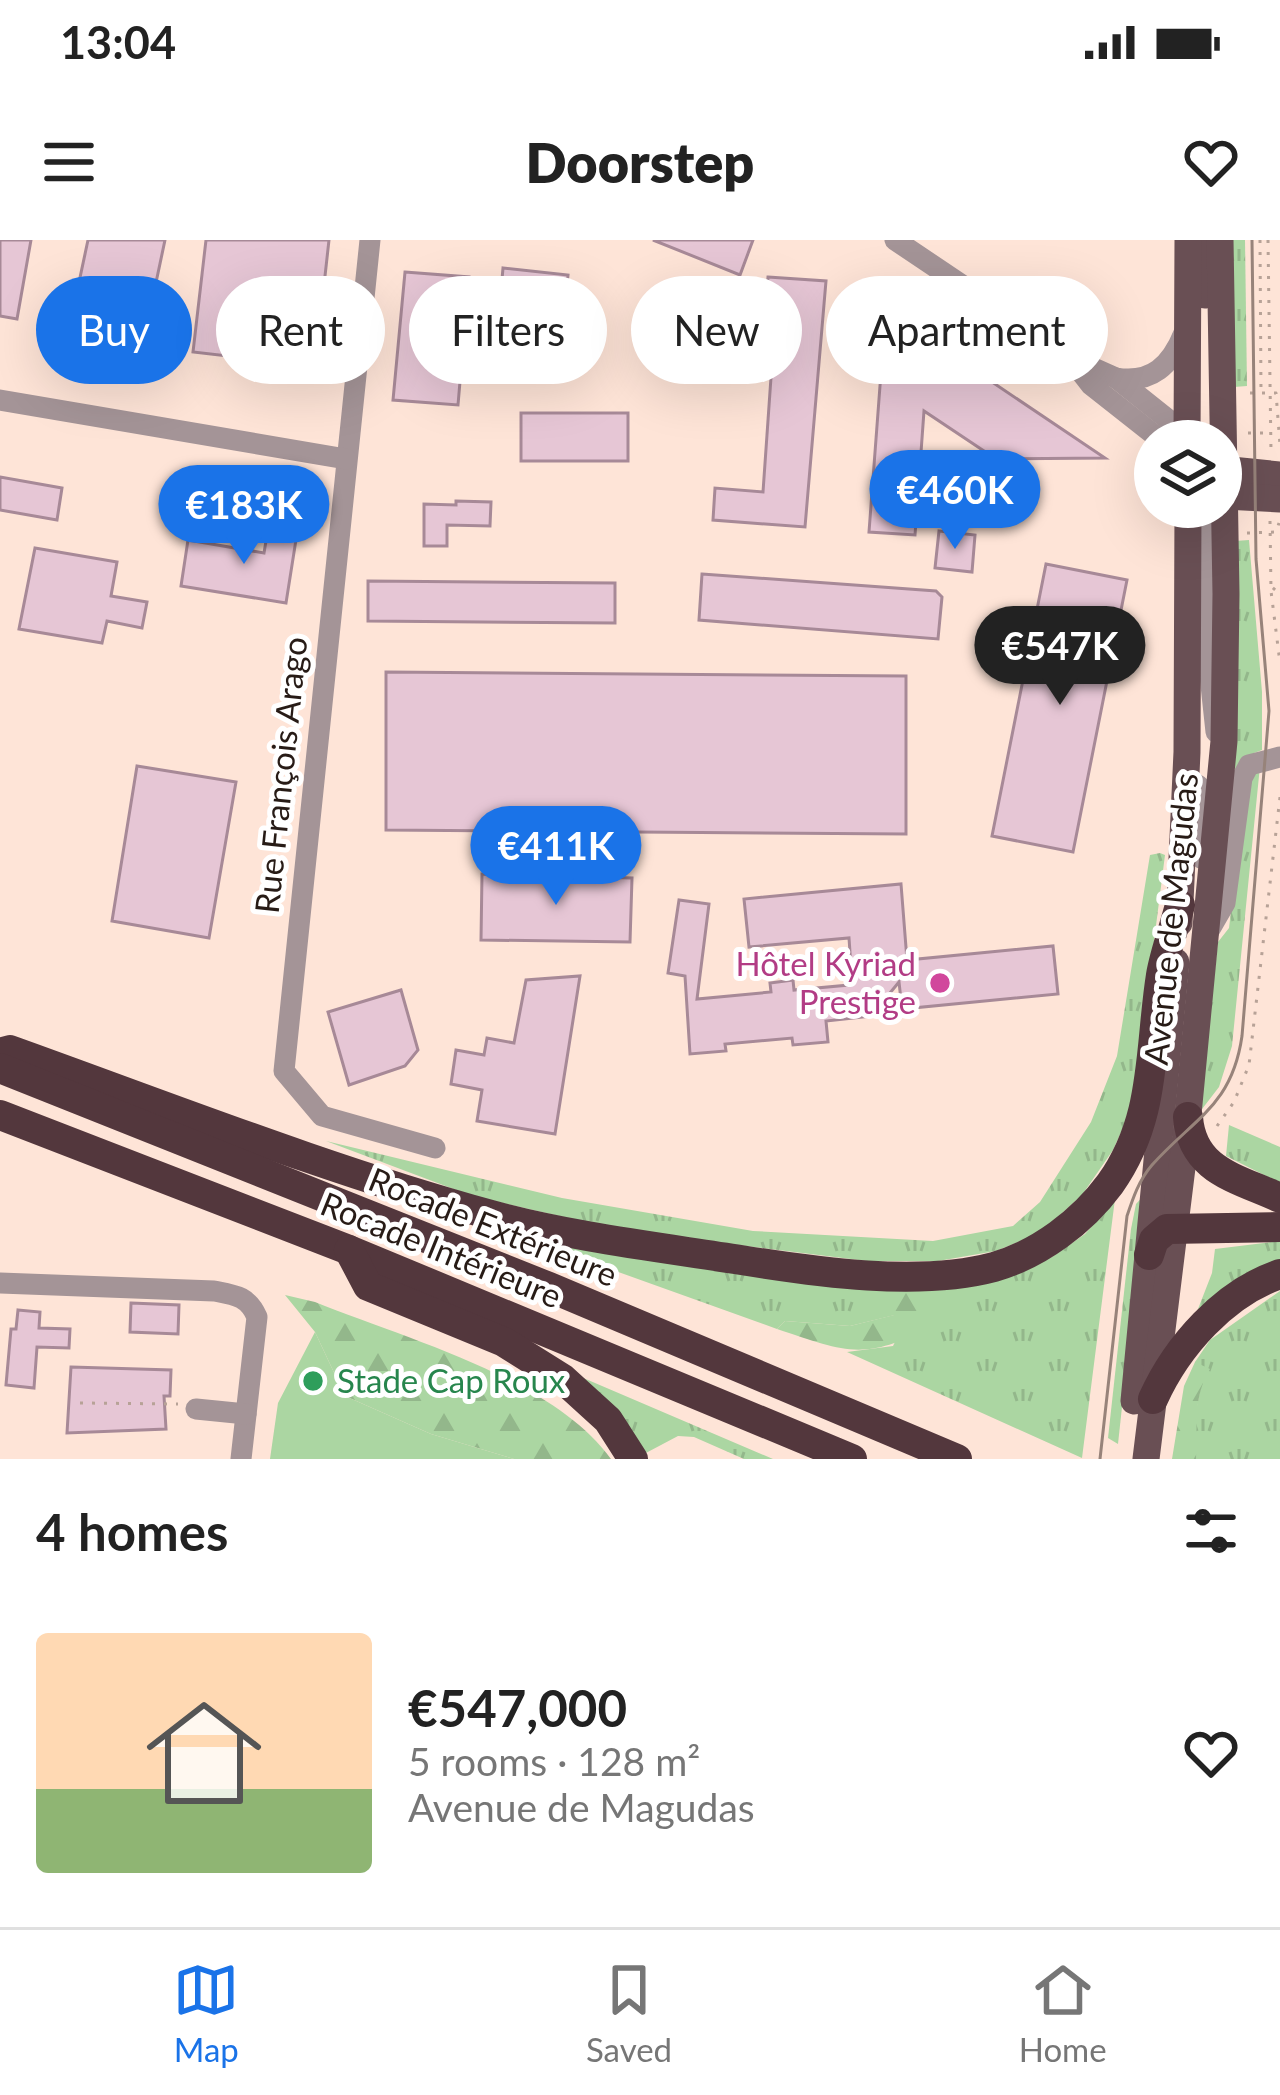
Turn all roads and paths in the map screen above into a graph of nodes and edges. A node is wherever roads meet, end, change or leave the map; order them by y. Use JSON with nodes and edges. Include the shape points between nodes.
{"nodes":[{"id":1,"x":370,"y":240,"type":"edge"},
{"id":2,"x":895,"y":240,"type":"edge"},
{"id":3,"x":1188,"y":240,"type":"edge"},
{"id":4,"x":1198,"y":240,"type":"edge"},
{"id":5,"x":1220,"y":240,"type":"edge"},
{"id":6,"x":1260,"y":240,"type":"edge"},
{"id":7,"x":1268,"y":240,"type":"edge"},
{"id":8,"x":949,"y":276,"type":"edge"},
{"id":9,"x":1184,"y":332,"type":"junction"},
{"id":10,"x":1108,"y":374,"type":"edge"},
{"id":11,"x":1116,"y":378,"type":"junction"},
{"id":12,"x":1089,"y":384,"type":"edge"},
{"id":13,"x":1261,"y":393,"type":"dead end"},
{"id":14,"x":0,"y":400,"type":"edge"},
{"id":15,"x":1147,"y":420,"type":"edge"},
{"id":16,"x":1165,"y":420,"type":"edge"},
{"id":17,"x":1201,"y":420,"type":"edge"},
{"id":18,"x":1208,"y":420,"type":"edge"},
{"id":19,"x":1211,"y":420,"type":"edge"},
{"id":20,"x":1271,"y":433,"type":"junction"},
{"id":21,"x":1242,"y":445,"type":"edge"},
{"id":22,"x":346,"y":459,"type":"junction"},
{"id":23,"x":1242,"y":460,"type":"edge"},
{"id":24,"x":1276,"y":462,"type":"edge"},
{"id":25,"x":1242,"y":477,"type":"edge"},
{"id":26,"x":1280,"y":499,"type":"edge"},
{"id":27,"x":1188,"y":528,"type":"edge"},
{"id":28,"x":1214,"y":528,"type":"edge"},
{"id":29,"x":1280,"y":582,"type":"edge"},
{"id":30,"x":1280,"y":663,"type":"edge"},
{"id":31,"x":1280,"y":757,"type":"edge"},
{"id":32,"x":1186,"y":778,"type":"junction"},
{"id":33,"x":1280,"y":797,"type":"edge"},
{"id":34,"x":1180,"y":905,"type":"junction"},
{"id":35,"x":1205,"y":936,"type":"junction"},
{"id":36,"x":0,"y":1053,"type":"edge"},
{"id":37,"x":0,"y":1068,"type":"edge"},
{"id":38,"x":0,"y":1115,"type":"edge"},
{"id":39,"x":1187,"y":1117,"type":"junction"},
{"id":40,"x":435,"y":1148,"type":"dead end"},
{"id":41,"x":1206,"y":1161,"type":"junction"},
{"id":42,"x":1280,"y":1198,"type":"edge"},
{"id":43,"x":1280,"y":1227,"type":"edge"},
{"id":44,"x":1174,"y":1228,"type":"junction"},
{"id":45,"x":349,"y":1250,"type":"junction"},
{"id":46,"x":1149,"y":1255,"type":"junction"},
{"id":47,"x":1280,"y":1274,"type":"edge"},
{"id":48,"x":0,"y":1283,"type":"edge"},
{"id":49,"x":1153,"y":1400,"type":"junction"},
{"id":50,"x":80,"y":1403,"type":"dead end"},
{"id":51,"x":193,"y":1407,"type":"joint"},
{"id":52,"x":246,"y":1414,"type":"junction"},
{"id":53,"x":1137,"y":1456,"type":"edge"},
{"id":54,"x":241,"y":1459,"type":"edge"},
{"id":55,"x":633,"y":1459,"type":"edge"},
{"id":56,"x":852,"y":1459,"type":"edge"},
{"id":57,"x":957,"y":1459,"type":"edge"}],
"edges":[{"from":1,"to":22,"type":"street","name":"Rue François Arago"},
{"from":2,"to":8,"type":"street"},
{"from":3,"to":9,"type":"main road","name":"Avenue de Magudas"},
{"from":4,"to":18,"type":"main road"},
{"from":5,"to":19,"type":"main road","name":"Avenue de Magudas"},
{"from":6,"to":13,"type":"path"},
{"from":7,"to":20,"type":"path"},
{"from":9,"to":11,"type":"street","via":[[1154,374]]},
{"from":9,"to":17,"type":"main road","name":"Avenue de Magudas"},
{"from":10,"to":11,"type":"street"},
{"from":11,"to":16,"type":"street"},
{"from":12,"to":15,"type":"street"},
{"from":14,"to":22,"type":"street"},
{"from":20,"to":21,"type":"path"},
{"from":20,"to":24,"type":"path"},
{"from":22,"to":40,"type":"street","name":"Rue François Arago","via":[[284,1071],[322,1116]]},
{"from":23,"to":24,"type":"main road"},
{"from":25,"to":26,"type":"main road"},
{"from":27,"to":32,"type":"main road","name":"Avenue de Magudas"},
{"from":28,"to":35,"type":"main road","name":"Avenue de Magudas","via":[[1226,695]]},
{"from":29,"to":30,"type":"path","via":[[1271,591]]},
{"from":31,"to":35,"type":"street","via":[[1249,765],[1242,778],[1225,902]]},
{"from":32,"to":34,"type":"main road","name":"Avenue de Magudas"},
{"from":32,"to":35,"type":"street","via":[[1203,800]]},
{"from":33,"to":41,"type":"path","via":[[1249,1065],[1212,1132]]},
{"from":34,"to":36,"type":"highway","via":[[1161,979],[1150,1091],[1117,1173],[1048,1242],[961,1272],[786,1267],[494,1216]]},
{"from":34,"to":46,"type":"main road","name":"Avenue de Magudas"},
{"from":35,"to":39,"type":"main road","name":"Avenue de Magudas"},
{"from":37,"to":57,"type":"highway","name":"Rocade Extérieure"},
{"from":38,"to":45,"type":"highway","name":"Rocade Intérieure"},
{"from":39,"to":41,"type":"highway","via":[[1189,1138]]},
{"from":39,"to":44,"type":"main road","name":"Avenue de Magudas"},
{"from":41,"to":42,"type":"highway"},
{"from":43,"to":44,"type":"highway"},
{"from":44,"to":46,"type":"highway","via":[[1160,1233]]},
{"from":44,"to":49,"type":"main road","name":"Avenue de Magudas"},
{"from":45,"to":55,"type":"highway","via":[[368,1286],[504,1342],[563,1379],[608,1420]]},
{"from":45,"to":56,"type":"highway","name":"Rocade Intérieure"},
{"from":46,"to":53,"type":"main road","name":"Avenue de Magudas"},
{"from":47,"to":49,"type":"highway","via":[[1202,1327]]},
{"from":48,"to":52,"type":"street","via":[[238,1295],[257,1317]]},
{"from":49,"to":53,"type":"main road","name":"Avenue de Magudas"},
{"from":50,"to":51,"type":"path"},
{"from":51,"to":52,"type":"street"},
{"from":52,"to":54,"type":"street"}]}
